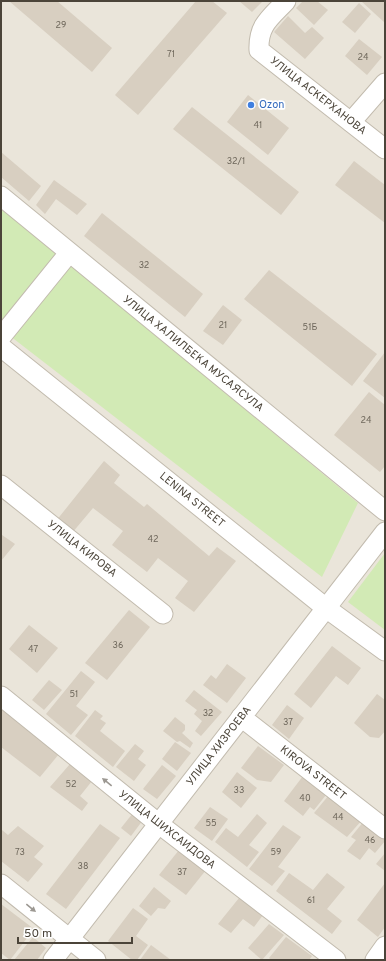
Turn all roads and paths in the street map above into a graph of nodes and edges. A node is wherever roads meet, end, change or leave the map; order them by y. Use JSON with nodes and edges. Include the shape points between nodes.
{"nodes":[{"id":1,"x":286,"y":1,"type":"edge"},
{"id":2,"x":385,"y":84,"type":"edge"},
{"id":3,"x":351,"y":122,"type":"junction"},
{"id":4,"x":385,"y":150,"type":"edge"},
{"id":5,"x":1,"y":196,"type":"edge"},
{"id":6,"x":69,"y":253,"type":"junction"},
{"id":7,"x":1,"y":337,"type":"edge"},
{"id":8,"x":1,"y":347,"type":"edge"},
{"id":9,"x":1,"y":485,"type":"edge"},
{"id":10,"x":385,"y":511,"type":"edge"},
{"id":11,"x":385,"y":532,"type":"edge"},
{"id":12,"x":326,"y":608,"type":"junction"},
{"id":13,"x":163,"y":614,"type":"dead end"},
{"id":14,"x":385,"y":651,"type":"edge"},
{"id":15,"x":1,"y":696,"type":"edge"},
{"id":16,"x":241,"y":717,"type":"junction"},
{"id":17,"x":158,"y":824,"type":"junction"},
{"id":18,"x":385,"y":829,"type":"edge"},
{"id":19,"x":1,"y":884,"type":"edge"},
{"id":20,"x":70,"y":939,"type":"junction"},
{"id":21,"x":385,"y":946,"type":"edge"},
{"id":22,"x":53,"y":960,"type":"edge"},
{"id":23,"x":96,"y":960,"type":"edge"},
{"id":24,"x":336,"y":960,"type":"edge"},
{"id":25,"x":375,"y":960,"type":"edge"}],
"edges":[{"from":1,"to":3,"type":"street","name":"УЛИЦА АСКЕРХАНОВА","via":[[262,27],[258,39],[259,50]]},
{"from":2,"to":3,"type":"street"},
{"from":3,"to":4,"type":"street","name":"УЛИЦА АСКЕРХАНОВА"},
{"from":5,"to":6,"type":"street","name":"УЛИЦА ХАЛИЛБЕКА МУСАЯСУЛА"},
{"from":6,"to":7,"type":"street"},
{"from":6,"to":10,"type":"street","name":"УЛИЦА ХАЛИЛБЕКА МУСАЯСУЛА"},
{"from":8,"to":12,"type":"street","name":"LENINA STREET"},
{"from":9,"to":13,"type":"street","name":"УЛИЦА КИРОВА"},
{"from":11,"to":12,"type":"street","name":"УЛИЦА ХИЗРОЕВА"},
{"from":12,"to":14,"type":"street","name":"LENINA STREET"},
{"from":12,"to":16,"type":"street","name":"УЛИЦА ХИЗРОЕВА"},
{"from":17,"to":15,"type":"street","name":"УЛИЦА ШИХСАИДОВА","one_way":true},
{"from":16,"to":17,"type":"street","name":"УЛИЦА ХИЗРОЕВА"},
{"from":16,"to":18,"type":"street","name":"KIROVA STREET"},
{"from":17,"to":20,"type":"street","name":"УЛИЦА ХИЗРОЕВА"},
{"from":17,"to":24,"type":"street","name":"УЛИЦА ШИХСАИДОВА"},
{"from":19,"to":20,"type":"street","one_way":true},
{"from":20,"to":22,"type":"street","name":"УЛИЦА ХИЗРОЕВА"},
{"from":20,"to":23,"type":"street"},
{"from":21,"to":25,"type":"street"}]}
